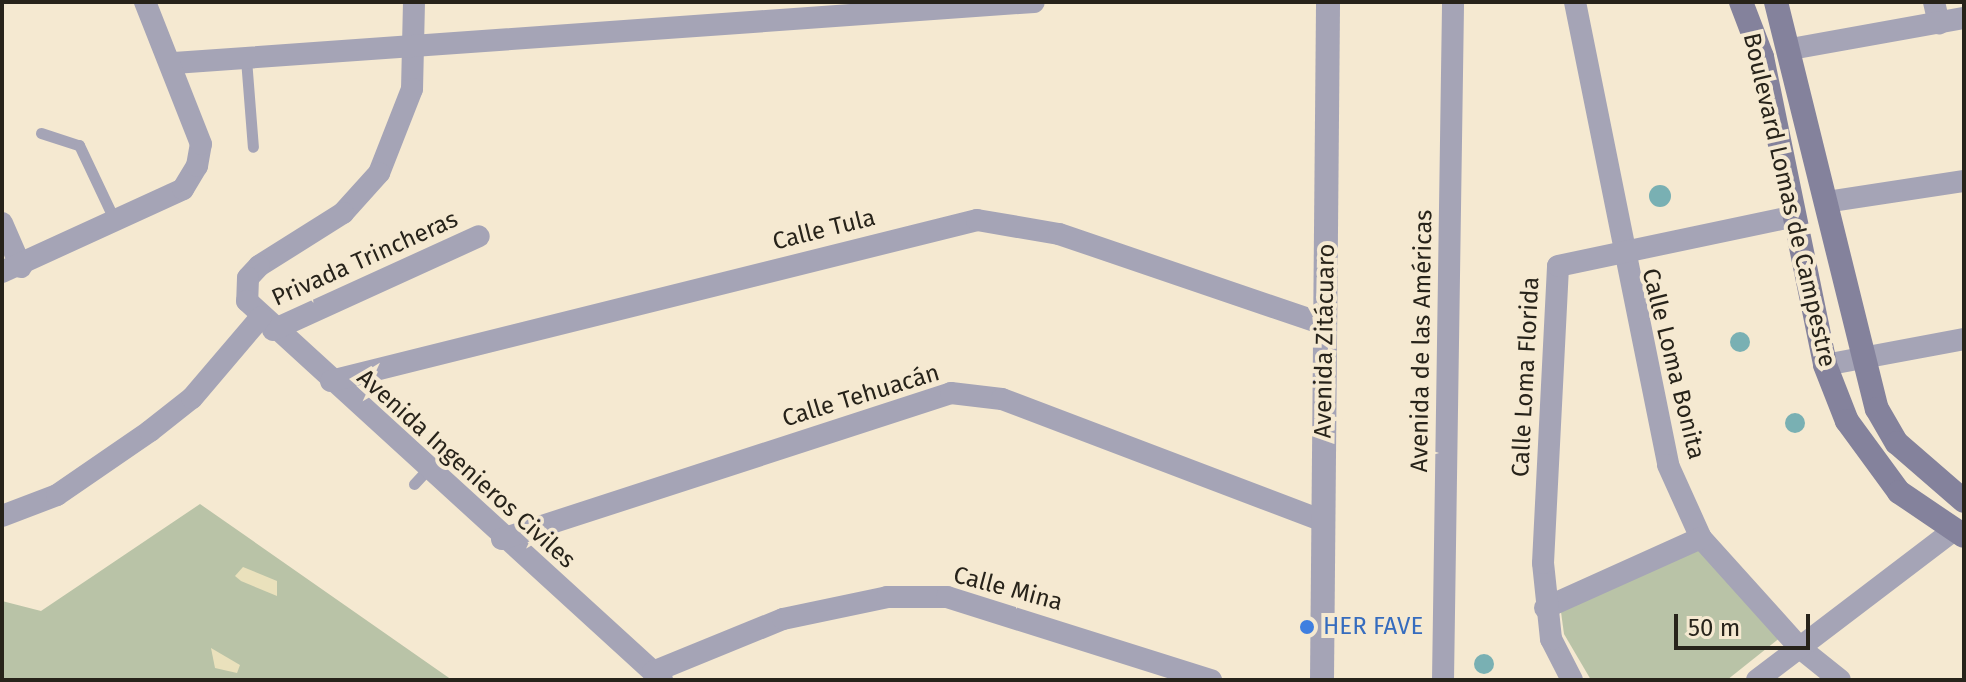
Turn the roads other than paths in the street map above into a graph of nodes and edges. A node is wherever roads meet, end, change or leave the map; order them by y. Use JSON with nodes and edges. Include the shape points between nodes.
{"nodes":[{"id":1,"x":145,"y":2,"type":"edge"},
{"id":2,"x":414,"y":2,"type":"edge"},
{"id":3,"x":1034,"y":2,"type":"edge"},
{"id":4,"x":1328,"y":2,"type":"edge"},
{"id":5,"x":1453,"y":2,"type":"edge"},
{"id":6,"x":1575,"y":2,"type":"edge"},
{"id":7,"x":1741,"y":2,"type":"edge"},
{"id":8,"x":1776,"y":2,"type":"edge"},
{"id":9,"x":772,"y":12,"type":"edge"},
{"id":10,"x":1936,"y":13,"type":"edge"},
{"id":11,"x":1964,"y":18,"type":"edge"},
{"id":12,"x":416,"y":49,"type":"junction"},
{"id":13,"x":1791,"y":49,"type":"junction"},
{"id":14,"x":246,"y":59,"type":"junction"},
{"id":15,"x":174,"y":63,"type":"junction"},
{"id":16,"x":41,"y":133,"type":"dead end"},
{"id":17,"x":253,"y":147,"type":"dead end"},
{"id":18,"x":1964,"y":181,"type":"edge"},
{"id":19,"x":1826,"y":202,"type":"junction"},
{"id":20,"x":1795,"y":216,"type":"junction"},
{"id":21,"x":115,"y":221,"type":"junction"},
{"id":22,"x":2,"y":223,"type":"edge"},
{"id":23,"x":479,"y":236,"type":"dead end"},
{"id":24,"x":1619,"y":249,"type":"junction"},
{"id":25,"x":12,"y":269,"type":"edge"},
{"id":26,"x":267,"y":324,"type":"junction"},
{"id":27,"x":1326,"y":325,"type":"junction"},
{"id":28,"x":1964,"y":339,"type":"edge"},
{"id":29,"x":1860,"y":360,"type":"junction"},
{"id":30,"x":1825,"y":365,"type":"junction"},
{"id":31,"x":331,"y":381,"type":"junction"},
{"id":32,"x":1964,"y":501,"type":"edge"},
{"id":33,"x":2,"y":516,"type":"edge"},
{"id":34,"x":1323,"y":521,"type":"junction"},
{"id":35,"x":1958,"y":534,"type":"edge"},
{"id":36,"x":1701,"y":538,"type":"junction"},
{"id":37,"x":502,"y":539,"type":"junction"},
{"id":38,"x":1545,"y":608,"type":"junction"},
{"id":39,"x":1800,"y":648,"type":"junction"},
{"id":40,"x":1173,"y":668,"type":"junction"},
{"id":41,"x":658,"y":676,"type":"edge"},
{"id":42,"x":1151,"y":680,"type":"edge"},
{"id":43,"x":1211,"y":680,"type":"edge"},
{"id":44,"x":1322,"y":680,"type":"edge"},
{"id":45,"x":1443,"y":680,"type":"edge"},
{"id":46,"x":1572,"y":680,"type":"edge"},
{"id":47,"x":1757,"y":680,"type":"edge"},
{"id":48,"x":1840,"y":680,"type":"edge"}],
"edges":[{"from":1,"to":15,"type":"street"},
{"from":2,"to":12,"type":"street"},
{"from":3,"to":9,"type":"street"},
{"from":4,"to":27,"type":"street","name":"Avenida Zitácuaro"},
{"from":5,"to":45,"type":"street","name":"Avenida de las Américas"},
{"from":6,"to":24,"type":"street","name":"Calle Loma Bonita"},
{"from":7,"to":20,"type":"main road","name":"Boulevard Lomas de Campestre","via":[[1762,57]]},
{"from":8,"to":13,"type":"main road","name":"Boulevard Lomas de Campestre"},
{"from":9,"to":12,"type":"street"},
{"from":10,"to":11,"type":"street"},
{"from":10,"to":13,"type":"street"},
{"from":12,"to":14,"type":"street"},
{"from":12,"to":26,"type":"street","name":"Avenida Ingenieros Civiles","via":[[401,129],[379,173],[343,213],[259,266],[244,288]]},
{"from":13,"to":19,"type":"main road","name":"Boulevard Lomas de Campestre"},
{"from":14,"to":15,"type":"street"},
{"from":14,"to":17,"type":"lane"},
{"from":15,"to":21,"type":"street","via":[[201,144],[197,166],[183,189]]},
{"from":16,"to":21,"type":"lane","via":[[79,145]]},
{"from":18,"to":19,"type":"street"},
{"from":19,"to":29,"type":"main road","name":"Boulevard Lomas de Campestre"},
{"from":20,"to":24,"type":"street","name":"Calle Loma Florida"},
{"from":20,"to":30,"type":"main road","name":"Boulevard Lomas de Campestre"},
{"from":21,"to":25,"type":"street"},
{"from":22,"to":25,"type":"street"},
{"from":23,"to":26,"type":"street","name":"Privada Trincheras"},
{"from":24,"to":36,"type":"street","name":"Calle Loma Bonita","via":[[1657,431]]},
{"from":24,"to":38,"type":"street","name":"Calle Loma Florida","via":[[1562,262],[1554,273]]},
{"from":26,"to":31,"type":"street","name":"Avenida Ingenieros Civiles"},
{"from":26,"to":33,"type":"street","via":[[150,431],[57,495]]},
{"from":27,"to":31,"type":"street","name":"Calle Tula","via":[[1059,234],[977,220]]},
{"from":27,"to":34,"type":"street","name":"Avenida Zitácuaro"},
{"from":28,"to":29,"type":"street"},
{"from":29,"to":30,"type":"street"},
{"from":29,"to":32,"type":"main road","name":"Boulevard Lomas de Campestre","via":[[1897,443]]},
{"from":30,"to":35,"type":"main road","name":"Boulevard Lomas de Campestre","via":[[1870,462]]},
{"from":31,"to":37,"type":"street","name":"Avenida Ingenieros Civiles","via":[[421,477]]},
{"from":34,"to":37,"type":"street","name":"Calle Tehuacán","via":[[1002,399],[951,393]]},
{"from":34,"to":44,"type":"street","name":"Avenida Zitácuaro"},
{"from":35,"to":39,"type":"street"},
{"from":36,"to":38,"type":"street"},
{"from":36,"to":39,"type":"street","name":"Calle Loma Bonita"},
{"from":37,"to":41,"type":"street","name":"Avenida Ingenieros Civiles"},
{"from":38,"to":46,"type":"street","name":"Calle Loma Florida"},
{"from":39,"to":47,"type":"street"},
{"from":39,"to":48,"type":"street","name":"Calle Loma Bonita"},
{"from":40,"to":41,"type":"street","name":"Calle Mina","via":[[947,597],[887,597],[783,619]]},
{"from":40,"to":42,"type":"street"},
{"from":40,"to":43,"type":"street","name":"Calle Mina"}]}
